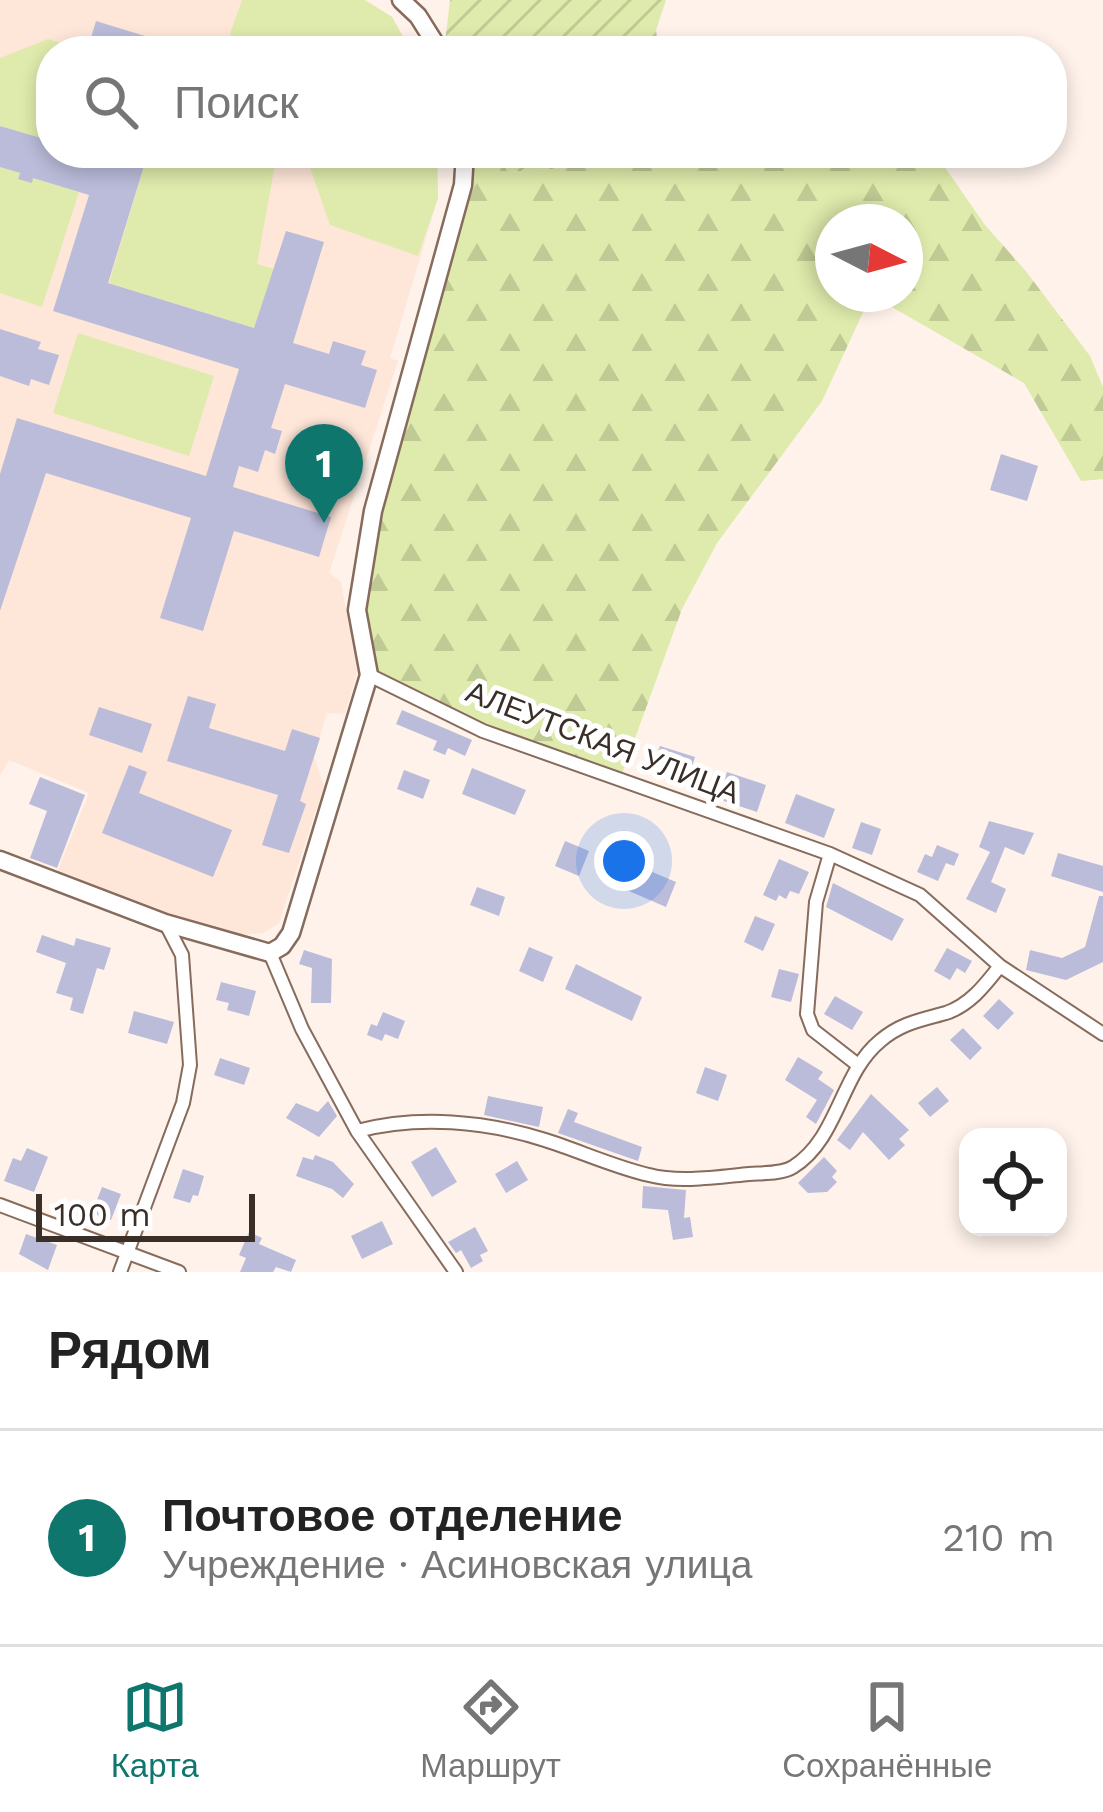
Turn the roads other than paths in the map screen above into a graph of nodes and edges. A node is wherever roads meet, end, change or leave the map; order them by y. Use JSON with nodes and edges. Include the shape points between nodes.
{"nodes":[{"id":1,"x":401,"y":0,"type":"edge"},
{"id":2,"x":431,"y":36,"type":"edge"},
{"id":3,"x":464,"y":168,"type":"edge"},
{"id":4,"x":369,"y":675,"type":"junction"},
{"id":5,"x":830,"y":854,"type":"junction"},
{"id":6,"x":0,"y":860,"type":"edge"},
{"id":7,"x":165,"y":923,"type":"junction"},
{"id":8,"x":270,"y":953,"type":"junction"},
{"id":9,"x":1000,"y":966,"type":"junction"},
{"id":10,"x":1103,"y":1034,"type":"edge"},
{"id":11,"x":858,"y":1065,"type":"junction"},
{"id":12,"x":357,"y":1131,"type":"junction"},
{"id":13,"x":0,"y":1205,"type":"edge"},
{"id":14,"x":126,"y":1255,"type":"junction"},
{"id":15,"x":120,"y":1272,"type":"edge"},
{"id":16,"x":179,"y":1272,"type":"edge"},
{"id":17,"x":456,"y":1272,"type":"edge"}],
"edges":[{"from":1,"to":2,"type":"street"},
{"from":3,"to":4,"type":"street","via":[[374,512],[356,610]]},
{"from":4,"to":5,"type":"street","name":"АЛЕУТСКАЯ УЛИЦА","via":[[483,730]]},
{"from":4,"to":8,"type":"street","via":[[291,933]]},
{"from":5,"to":9,"type":"street","name":"АЛЕУТСКАЯ УЛИЦА","via":[[920,896]]},
{"from":5,"to":11,"type":"street","via":[[816,902],[808,1014],[813,1030]]},
{"from":6,"to":7,"type":"street"},
{"from":7,"to":8,"type":"street"},
{"from":7,"to":14,"type":"street","via":[[182,956],[190,1066]]},
{"from":8,"to":12,"type":"street"},
{"from":9,"to":10,"type":"street","name":"АЛЕУТСКАЯ УЛИЦА"},
{"from":9,"to":11,"type":"street","via":[[979,993],[950,1012],[905,1023]]},
{"from":11,"to":12,"type":"street","via":[[826,1132],[785,1170],[652,1176],[471,1124],[397,1121]]},
{"from":12,"to":17,"type":"street"},
{"from":13,"to":14,"type":"street"},
{"from":14,"to":15,"type":"street"},
{"from":14,"to":16,"type":"street"}]}
